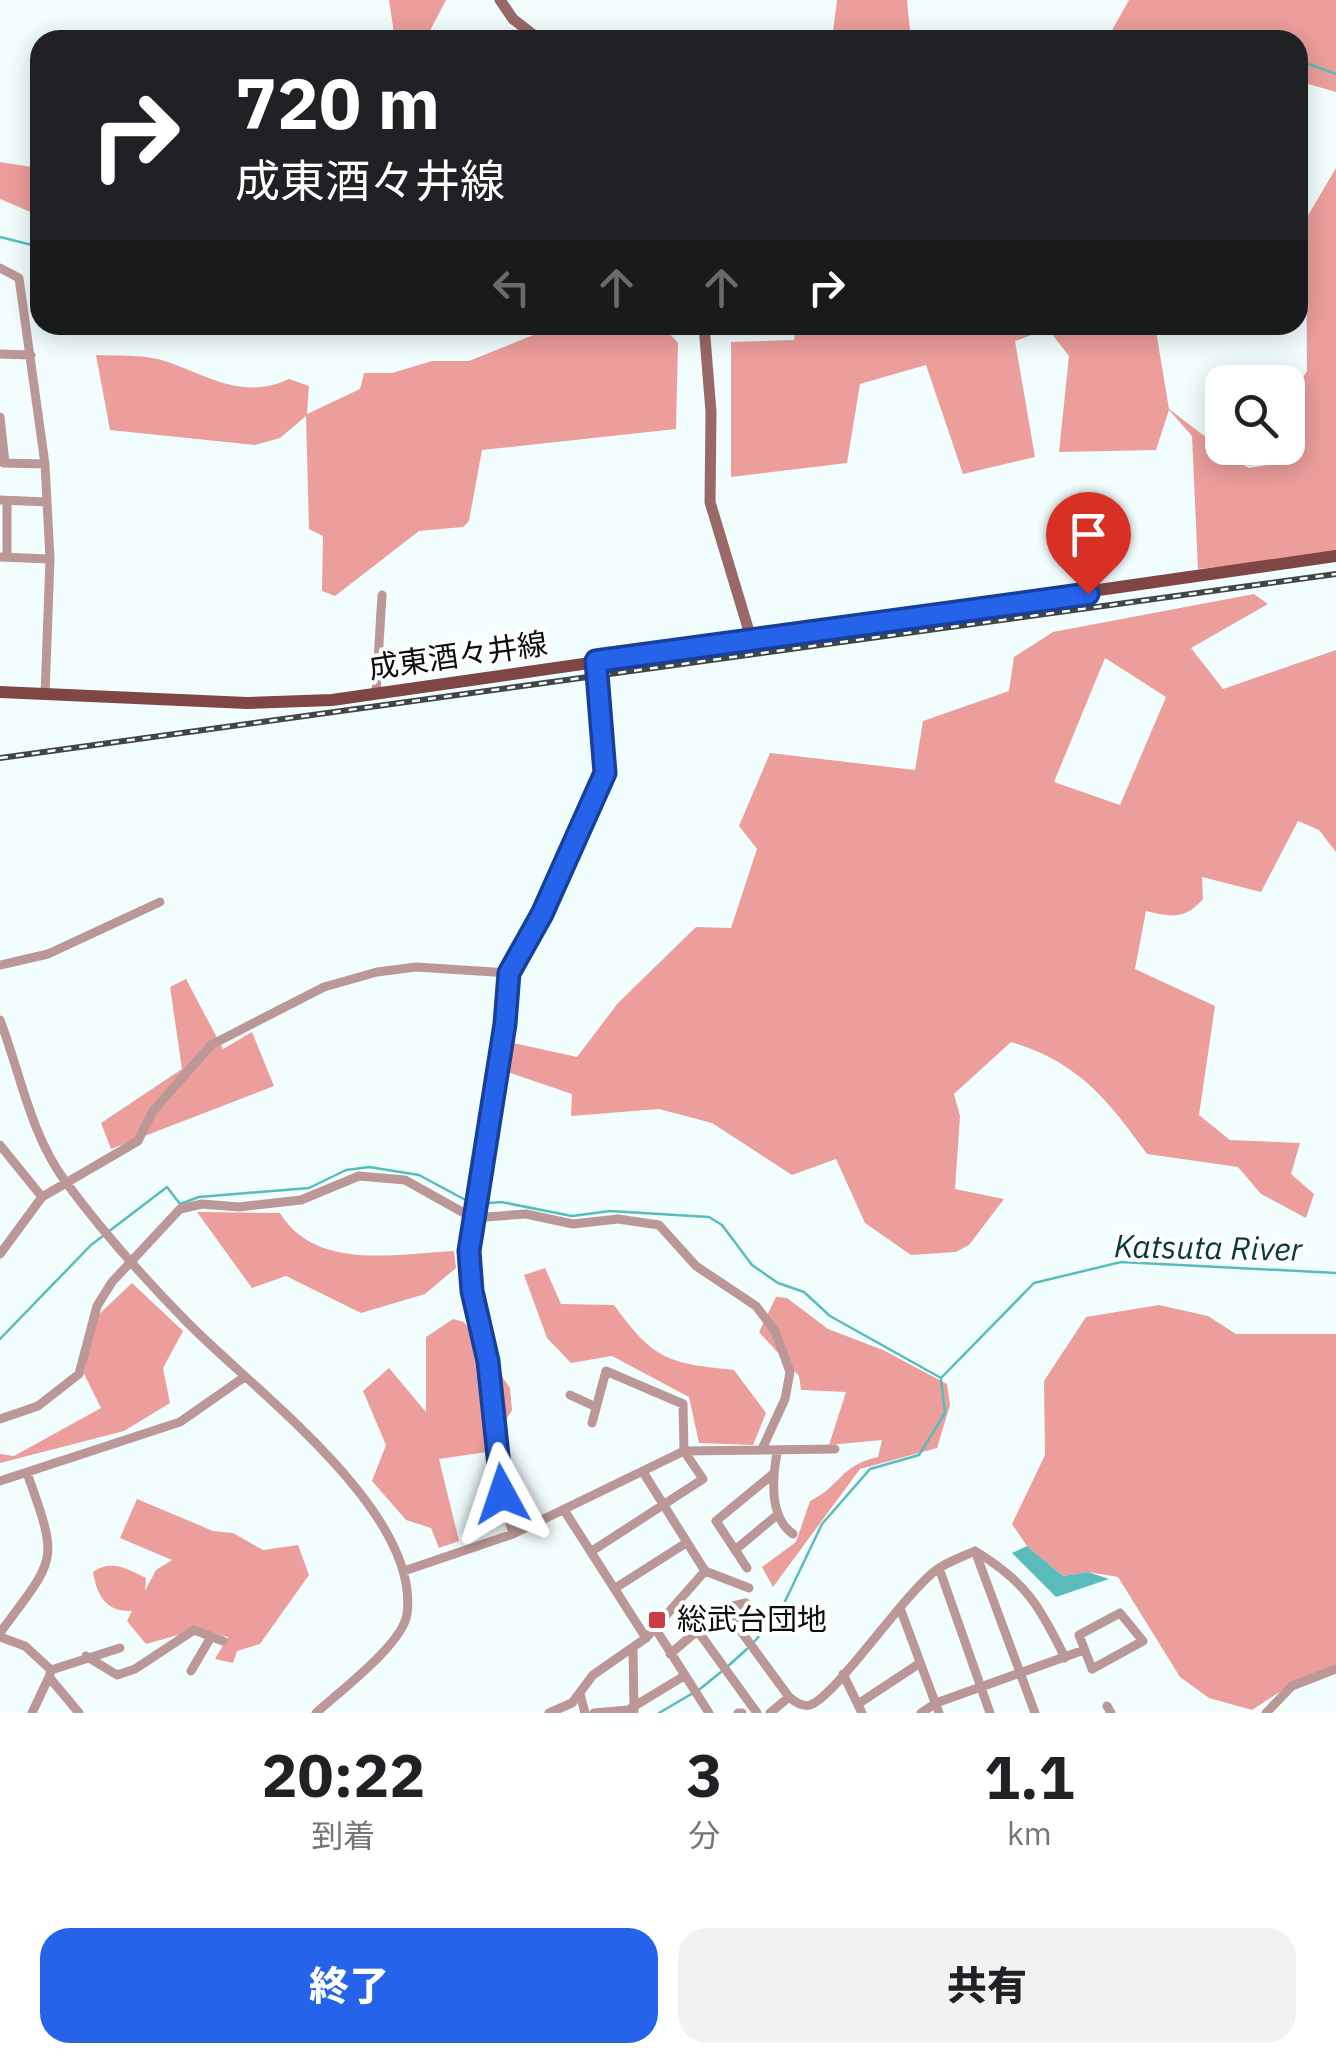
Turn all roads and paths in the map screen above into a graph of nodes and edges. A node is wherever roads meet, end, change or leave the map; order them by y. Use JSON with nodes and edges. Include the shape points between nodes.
{"nodes":[{"id":1,"x":500,"y":0,"type":"edge"},
{"id":2,"x":527,"y":30,"type":"edge"},
{"id":3,"x":0,"y":268,"type":"edge"},
{"id":4,"x":705,"y":335,"type":"edge"},
{"id":5,"x":0,"y":354,"type":"edge"},
{"id":6,"x":31,"y":355,"type":"junction"},
{"id":7,"x":0,"y":417,"type":"edge"},
{"id":8,"x":1,"y":426,"type":"edge"},
{"id":9,"x":3,"y":463,"type":"edge"},
{"id":10,"x":45,"y":464,"type":"junction"},
{"id":11,"x":4,"y":500,"type":"edge"},
{"id":12,"x":47,"y":502,"type":"junction"},
{"id":13,"x":1336,"y":556,"type":"edge"},
{"id":14,"x":4,"y":558,"type":"edge"},
{"id":15,"x":50,"y":559,"type":"junction"},
{"id":16,"x":382,"y":595,"type":"dead end"},
{"id":17,"x":751,"y":638,"type":"junction"},
{"id":18,"x":596,"y":661,"type":"junction"},
{"id":19,"x":0,"y":692,"type":"edge"},
{"id":20,"x":45,"y":694,"type":"junction"},
{"id":21,"x":376,"y":694,"type":"junction"},
{"id":22,"x":160,"y":902,"type":"dead end"},
{"id":23,"x":0,"y":966,"type":"edge"},
{"id":24,"x":509,"y":973,"type":"junction"},
{"id":25,"x":0,"y":1020,"type":"edge"},
{"id":26,"x":0,"y":1145,"type":"edge"},
{"id":27,"x":64,"y":1181,"type":"junction"},
{"id":28,"x":42,"y":1197,"type":"junction"},
{"id":29,"x":473,"y":1218,"type":"junction"},
{"id":30,"x":0,"y":1254,"type":"edge"},
{"id":31,"x":130,"y":1261,"type":"junction"},
{"id":32,"x":243,"y":1378,"type":"junction"},
{"id":33,"x":570,"y":1396,"type":"dead end"},
{"id":34,"x":594,"y":1406,"type":"junction"},
{"id":35,"x":0,"y":1418,"type":"edge"},
{"id":36,"x":592,"y":1423,"type":"dead end"},
{"id":37,"x":762,"y":1449,"type":"junction"},
{"id":38,"x":835,"y":1449,"type":"dead end"},
{"id":39,"x":684,"y":1451,"type":"junction"},
{"id":40,"x":778,"y":1454,"type":"junction"},
{"id":41,"x":643,"y":1472,"type":"junction"},
{"id":42,"x":27,"y":1473,"type":"junction"},
{"id":43,"x":773,"y":1474,"type":"junction"},
{"id":44,"x":0,"y":1481,"type":"edge"},
{"id":45,"x":663,"y":1505,"type":"junction"},
{"id":46,"x":564,"y":1510,"type":"junction"},
{"id":47,"x":777,"y":1514,"type":"junction"},
{"id":48,"x":513,"y":1534,"type":"junction"},
{"id":49,"x":793,"y":1534,"type":"dead end"},
{"id":50,"x":686,"y":1542,"type":"junction"},
{"id":51,"x":735,"y":1550,"type":"junction"},
{"id":52,"x":592,"y":1551,"type":"junction"},
{"id":53,"x":975,"y":1551,"type":"junction"},
{"id":54,"x":747,"y":1568,"type":"dead end"},
{"id":55,"x":938,"y":1568,"type":"junction"},
{"id":56,"x":705,"y":1571,"type":"junction"},
{"id":57,"x":404,"y":1572,"type":"junction"},
{"id":58,"x":617,"y":1587,"type":"junction"},
{"id":59,"x":748,"y":1588,"type":"dead end"},
{"id":60,"x":746,"y":1603,"type":"dead end"},
{"id":61,"x":724,"y":1608,"type":"junction"},
{"id":62,"x":900,"y":1608,"type":"junction"},
{"id":63,"x":655,"y":1628,"type":"junction"},
{"id":64,"x":697,"y":1630,"type":"junction"},
{"id":65,"x":0,"y":1635,"type":"edge"},
{"id":66,"x":212,"y":1637,"type":"junction"},
{"id":67,"x":646,"y":1638,"type":"junction"},
{"id":68,"x":223,"y":1642,"type":"dead end"},
{"id":69,"x":120,"y":1648,"type":"dead end"},
{"id":70,"x":633,"y":1648,"type":"junction"},
{"id":71,"x":1084,"y":1650,"type":"junction"},
{"id":72,"x":670,"y":1654,"type":"junction"},
{"id":73,"x":86,"y":1656,"type":"junction"},
{"id":74,"x":1064,"y":1658,"type":"junction"},
{"id":75,"x":920,"y":1662,"type":"junction"},
{"id":76,"x":1336,"y":1669,"type":"edge"},
{"id":77,"x":191,"y":1671,"type":"dead end"},
{"id":78,"x":50,"y":1674,"type":"junction"},
{"id":79,"x":843,"y":1674,"type":"junction"},
{"id":80,"x":1020,"y":1674,"type":"junction"},
{"id":81,"x":684,"y":1676,"type":"junction"},
{"id":82,"x":981,"y":1688,"type":"junction"},
{"id":83,"x":580,"y":1694,"type":"junction"},
{"id":84,"x":789,"y":1697,"type":"junction"},
{"id":85,"x":1280,"y":1699,"type":"junction"},
{"id":86,"x":938,"y":1708,"type":"edge"},
{"id":87,"x":860,"y":1709,"type":"edge"},
{"id":88,"x":634,"y":1710,"type":"edge"},
{"id":89,"x":707,"y":1712,"type":"edge"},
{"id":90,"x":32,"y":1713,"type":"edge"},
{"id":91,"x":80,"y":1713,"type":"edge"},
{"id":92,"x":316,"y":1713,"type":"edge"},
{"id":93,"x":549,"y":1713,"type":"edge"},
{"id":94,"x":585,"y":1713,"type":"edge"},
{"id":95,"x":594,"y":1713,"type":"edge"},
{"id":96,"x":757,"y":1713,"type":"edge"},
{"id":97,"x":770,"y":1713,"type":"edge"},
{"id":98,"x":921,"y":1713,"type":"edge"},
{"id":99,"x":990,"y":1713,"type":"edge"},
{"id":100,"x":1035,"y":1713,"type":"edge"},
{"id":101,"x":1266,"y":1713,"type":"edge"},
{"id":102,"x":1284,"y":1713,"type":"edge"}],
"edges":[{"from":1,"to":2,"type":"street"},
{"from":3,"to":6,"type":"street","via":[[19,278]]},
{"from":4,"to":17,"type":"street","via":[[710,502]]},
{"from":5,"to":6,"type":"street"},
{"from":6,"to":10,"type":"street"},
{"from":7,"to":8,"type":"street"},
{"from":8,"to":9,"type":"street"},
{"from":9,"to":10,"type":"street"},
{"from":10,"to":12,"type":"street"},
{"from":11,"to":12,"type":"street"},
{"from":11,"to":14,"type":"street"},
{"from":12,"to":15,"type":"street"},
{"from":13,"to":17,"type":"main road","name":"成東酒々井線"},
{"from":14,"to":15,"type":"street"},
{"from":15,"to":20,"type":"street"},
{"from":16,"to":21,"type":"street"},
{"from":17,"to":18,"type":"main road","name":"成東酒々井線"},
{"from":18,"to":21,"type":"main road","name":"成東酒々井線"},
{"from":18,"to":24,"type":"street","via":[[605,773]]},
{"from":19,"to":20,"type":"main road","name":"成東酒々井線"},
{"from":20,"to":21,"type":"main road","name":"成東酒々井線","via":[[247,704]]},
{"from":22,"to":23,"type":"street","via":[[48,954]]},
{"from":24,"to":27,"type":"street","via":[[416,968],[324,988],[211,1045],[153,1111],[138,1141]]},
{"from":24,"to":29,"type":"street"},
{"from":25,"to":27,"type":"street","via":[[40,1142]]},
{"from":26,"to":28,"type":"street"},
{"from":27,"to":28,"type":"street"},
{"from":27,"to":31,"type":"street"},
{"from":28,"to":30,"type":"street"},
{"from":29,"to":31,"type":"street","via":[[405,1180],[359,1176],[301,1200],[180,1209]]},
{"from":29,"to":37,"type":"street","via":[[526,1214],[573,1224],[618,1219],[659,1225],[696,1266],[756,1306],[775,1331],[790,1372]]},
{"from":29,"to":48,"type":"street","via":[[472,1291]]},
{"from":31,"to":32,"type":"street"},
{"from":31,"to":35,"type":"street","via":[[97,1306],[78,1374],[38,1406]]},
{"from":32,"to":42,"type":"street","via":[[180,1422]]},
{"from":32,"to":57,"type":"street","via":[[344,1471]]},
{"from":33,"to":34,"type":"street"},
{"from":34,"to":36,"type":"street"},
{"from":34,"to":39,"type":"street","via":[[606,1372],[684,1404]]},
{"from":37,"to":39,"type":"street"},
{"from":37,"to":40,"type":"street"},
{"from":38,"to":40,"type":"street"},
{"from":39,"to":41,"type":"street"},
{"from":39,"to":45,"type":"street","via":[[703,1479]]},
{"from":40,"to":43,"type":"street"},
{"from":41,"to":45,"type":"street"},
{"from":41,"to":46,"type":"street"},
{"from":42,"to":44,"type":"street"},
{"from":42,"to":65,"type":"street","via":[[51,1549],[40,1578]]},
{"from":43,"to":47,"type":"street"},
{"from":43,"to":51,"type":"street","via":[[716,1521]]},
{"from":45,"to":50,"type":"street"},
{"from":45,"to":52,"type":"street"},
{"from":46,"to":48,"type":"street"},
{"from":46,"to":52,"type":"street"},
{"from":47,"to":49,"type":"street"},
{"from":47,"to":51,"type":"street"},
{"from":48,"to":57,"type":"street"},
{"from":50,"to":56,"type":"street"},
{"from":50,"to":58,"type":"street"},
{"from":51,"to":54,"type":"street"},
{"from":52,"to":58,"type":"street"},
{"from":53,"to":55,"type":"street"},
{"from":53,"to":74,"type":"street","via":[[1014,1574]]},
{"from":53,"to":80,"type":"street"},
{"from":55,"to":62,"type":"street"},
{"from":55,"to":82,"type":"street"},
{"from":56,"to":59,"type":"street"},
{"from":56,"to":63,"type":"street"},
{"from":57,"to":92,"type":"street","via":[[408,1609],[399,1636]]},
{"from":58,"to":67,"type":"street"},
{"from":60,"to":61,"type":"street"},
{"from":61,"to":64,"type":"street"},
{"from":61,"to":84,"type":"street"},
{"from":62,"to":75,"type":"street"},
{"from":62,"to":79,"type":"street"},
{"from":63,"to":67,"type":"street"},
{"from":63,"to":72,"type":"street"},
{"from":64,"to":72,"type":"street"},
{"from":64,"to":96,"type":"street"},
{"from":65,"to":78,"type":"street","via":[[25,1646]]},
{"from":66,"to":68,"type":"street"},
{"from":66,"to":73,"type":"street","via":[[194,1630],[117,1675]]},
{"from":66,"to":77,"type":"street"},
{"from":67,"to":70,"type":"street"},
{"from":69,"to":73,"type":"street"},
{"from":70,"to":83,"type":"street","via":[[593,1676]]},
{"from":70,"to":88,"type":"street"},
{"from":71,"to":71,"type":"street","via":[[1092,1669],[1144,1641],[1120,1613],[1079,1635]]},
{"from":71,"to":74,"type":"street"},
{"from":72,"to":81,"type":"street"},
{"from":73,"to":78,"type":"street"},
{"from":74,"to":80,"type":"street"},
{"from":75,"to":86,"type":"street"},
{"from":75,"to":87,"type":"street"},
{"from":76,"to":85,"type":"street","via":[[1292,1686]]},
{"from":78,"to":90,"type":"street"},
{"from":78,"to":91,"type":"street"},
{"from":79,"to":84,"type":"street","via":[[810,1705]]},
{"from":79,"to":87,"type":"street"},
{"from":80,"to":82,"type":"street"},
{"from":80,"to":100,"type":"street"},
{"from":81,"to":88,"type":"street"},
{"from":81,"to":89,"type":"street"},
{"from":82,"to":86,"type":"street"},
{"from":82,"to":99,"type":"street"},
{"from":83,"to":93,"type":"street"},
{"from":83,"to":94,"type":"street"},
{"from":84,"to":97,"type":"street"},
{"from":85,"to":101,"type":"street"},
{"from":85,"to":102,"type":"street"},
{"from":86,"to":98,"type":"street"},
{"from":88,"to":95,"type":"street"}]}
